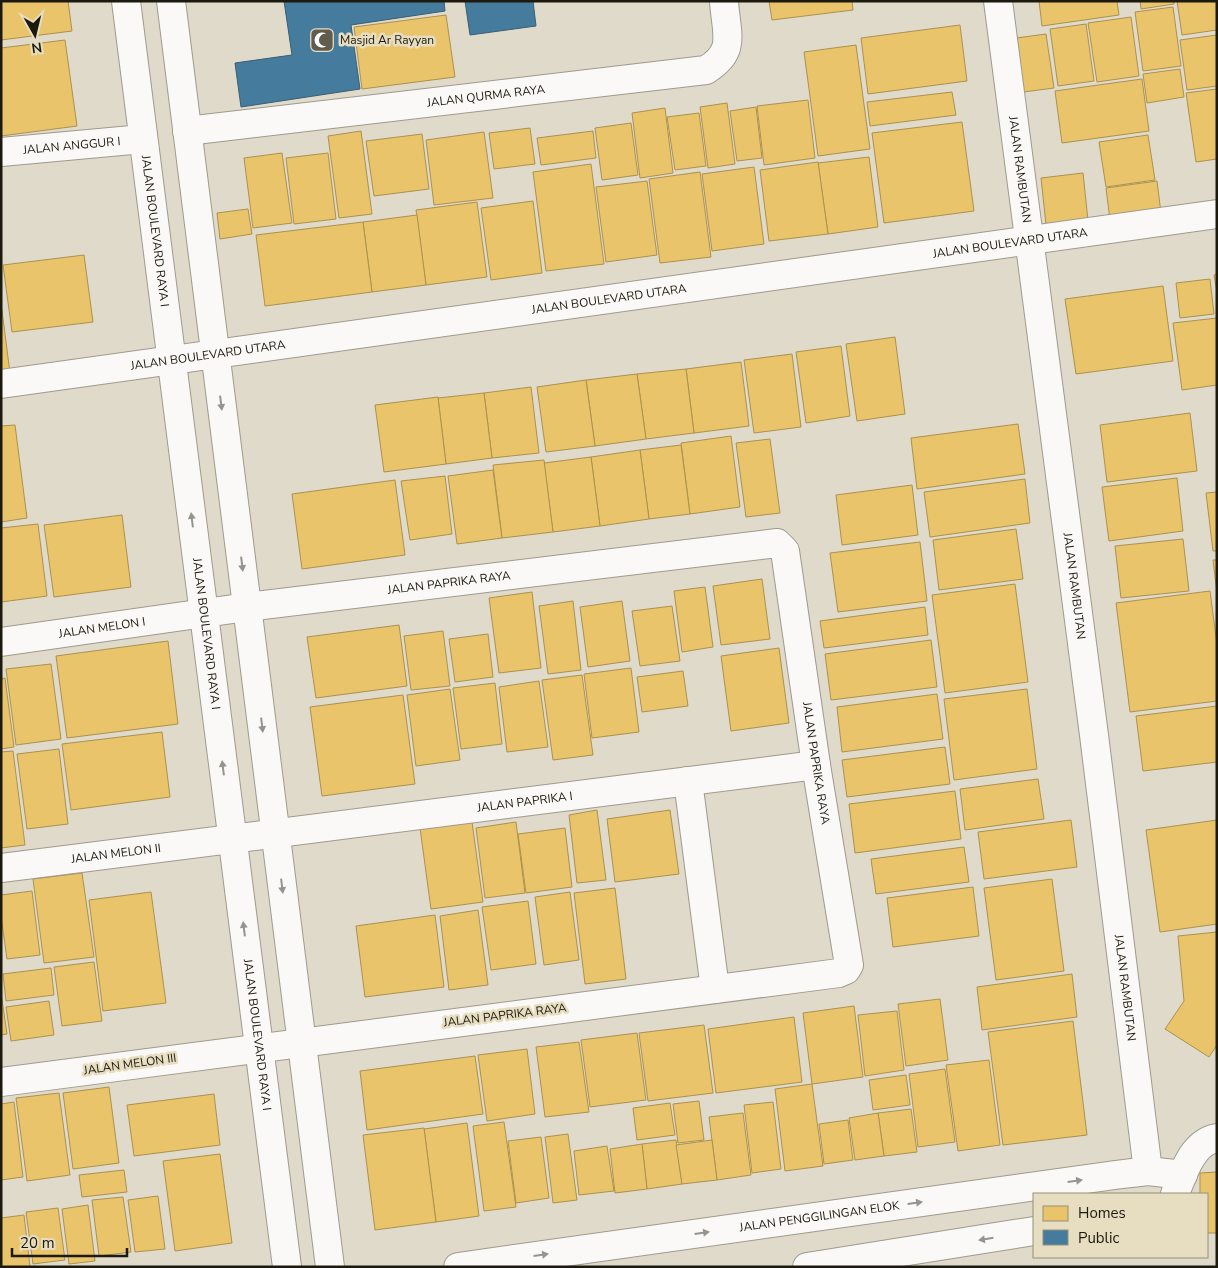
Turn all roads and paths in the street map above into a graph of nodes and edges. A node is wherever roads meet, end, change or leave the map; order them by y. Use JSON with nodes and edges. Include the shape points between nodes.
{"nodes":[{"id":1,"x":126,"y":1,"type":"edge"},
{"id":2,"x":171,"y":1,"type":"edge"},
{"id":3,"x":724,"y":1,"type":"edge"},
{"id":4,"x":998,"y":1,"type":"edge"},
{"id":5,"x":187,"y":131,"type":"junction"},
{"id":6,"x":143,"y":139,"type":"junction"},
{"id":7,"x":1,"y":152,"type":"edge"},
{"id":8,"x":1217,"y":214,"type":"edge"},
{"id":9,"x":1030,"y":240,"type":"junction"},
{"id":10,"x":215,"y":354,"type":"junction"},
{"id":11,"x":171,"y":360,"type":"junction"},
{"id":12,"x":1,"y":384,"type":"edge"},
{"id":13,"x":247,"y":607,"type":"junction"},
{"id":14,"x":204,"y":615,"type":"junction"},
{"id":15,"x":1,"y":642,"type":"edge"},
{"id":16,"x":816,"y":765,"type":"junction"},
{"id":17,"x":688,"y":781,"type":"junction"},
{"id":18,"x":276,"y":833,"type":"junction"},
{"id":19,"x":232,"y":839,"type":"junction"},
{"id":20,"x":1,"y":868,"type":"edge"},
{"id":21,"x":714,"y":989,"type":"junction"},
{"id":22,"x":302,"y":1041,"type":"junction"},
{"id":23,"x":259,"y":1047,"type":"junction"},
{"id":24,"x":1,"y":1082,"type":"edge"},
{"id":25,"x":1217,"y":1138,"type":"edge"},
{"id":26,"x":1148,"y":1171,"type":"junction"},
{"id":27,"x":1179,"y":1185,"type":"edge"},
{"id":28,"x":1033,"y":1231,"type":"edge"},
{"id":29,"x":287,"y":1267,"type":"edge"},
{"id":30,"x":330,"y":1267,"type":"edge"},
{"id":31,"x":458,"y":1267,"type":"edge"},
{"id":32,"x":807,"y":1267,"type":"edge"}],
"edges":[{"from":1,"to":6,"type":"street","name":"JALAN BOULEVARD RAYA I"},
{"from":2,"to":5,"type":"street"},
{"from":3,"to":5,"type":"street","name":"JALAN QURMA RAYA","via":[[728,50],[720,62],[706,70]]},
{"from":4,"to":9,"type":"street","name":"JALAN RAMBUTAN"},
{"from":5,"to":10,"type":"street"},
{"from":6,"to":7,"type":"street","name":"JALAN ANGGUR I"},
{"from":6,"to":11,"type":"street","name":"JALAN BOULEVARD RAYA I"},
{"from":8,"to":9,"type":"street","name":"JALAN BOULEVARD UTARA"},
{"from":9,"to":10,"type":"street","name":"JALAN BOULEVARD UTARA"},
{"from":9,"to":26,"type":"street","name":"JALAN RAMBUTAN"},
{"from":10,"to":11,"type":"street","name":"JALAN BOULEVARD UTARA"},
{"from":10,"to":13,"type":"street","one_way":true},
{"from":11,"to":12,"type":"street","name":"JALAN BOULEVARD UTARA"},
{"from":14,"to":11,"type":"street","name":"JALAN BOULEVARD RAYA I","one_way":true},
{"from":13,"to":14,"type":"street","name":"JALAN PAPRIKA RAYA"},
{"from":13,"to":16,"type":"street","name":"JALAN PAPRIKA RAYA","via":[[776,543],[785,551]]},
{"from":13,"to":18,"type":"street","one_way":true},
{"from":14,"to":15,"type":"street","name":"JALAN MELON I"},
{"from":19,"to":14,"type":"street","name":"JALAN BOULEVARD RAYA I","one_way":true},
{"from":16,"to":17,"type":"street","name":"JALAN PAPRIKA I"},
{"from":16,"to":21,"type":"street","name":"JALAN PAPRIKA RAYA","via":[[849,965],[840,973]]},
{"from":17,"to":18,"type":"street","name":"JALAN PAPRIKA I"},
{"from":17,"to":21,"type":"street"},
{"from":18,"to":19,"type":"street","name":"JALAN PAPRIKA I"},
{"from":18,"to":22,"type":"street","one_way":true},
{"from":19,"to":20,"type":"street","name":"JALAN MELON II"},
{"from":23,"to":19,"type":"street","name":"JALAN BOULEVARD RAYA I","one_way":true},
{"from":21,"to":22,"type":"street","name":"JALAN PAPRIKA RAYA"},
{"from":22,"to":23,"type":"street","name":"JALAN PAPRIKA RAYA"},
{"from":22,"to":30,"type":"street"},
{"from":23,"to":24,"type":"street","name":"JALAN MELON III"},
{"from":23,"to":29,"type":"street","name":"JALAN BOULEVARD RAYA I"},
{"from":25,"to":27,"type":"street","name":"JALAN PENGGILINGAN ELOK","via":[[1202,1144]]},
{"from":26,"to":27,"type":"street","name":"JALAN PENGGILINGAN ELOK"},
{"from":31,"to":26,"type":"street","name":"JALAN PENGGILINGAN ELOK","one_way":true},
{"from":28,"to":32,"type":"street","one_way":true}]}
